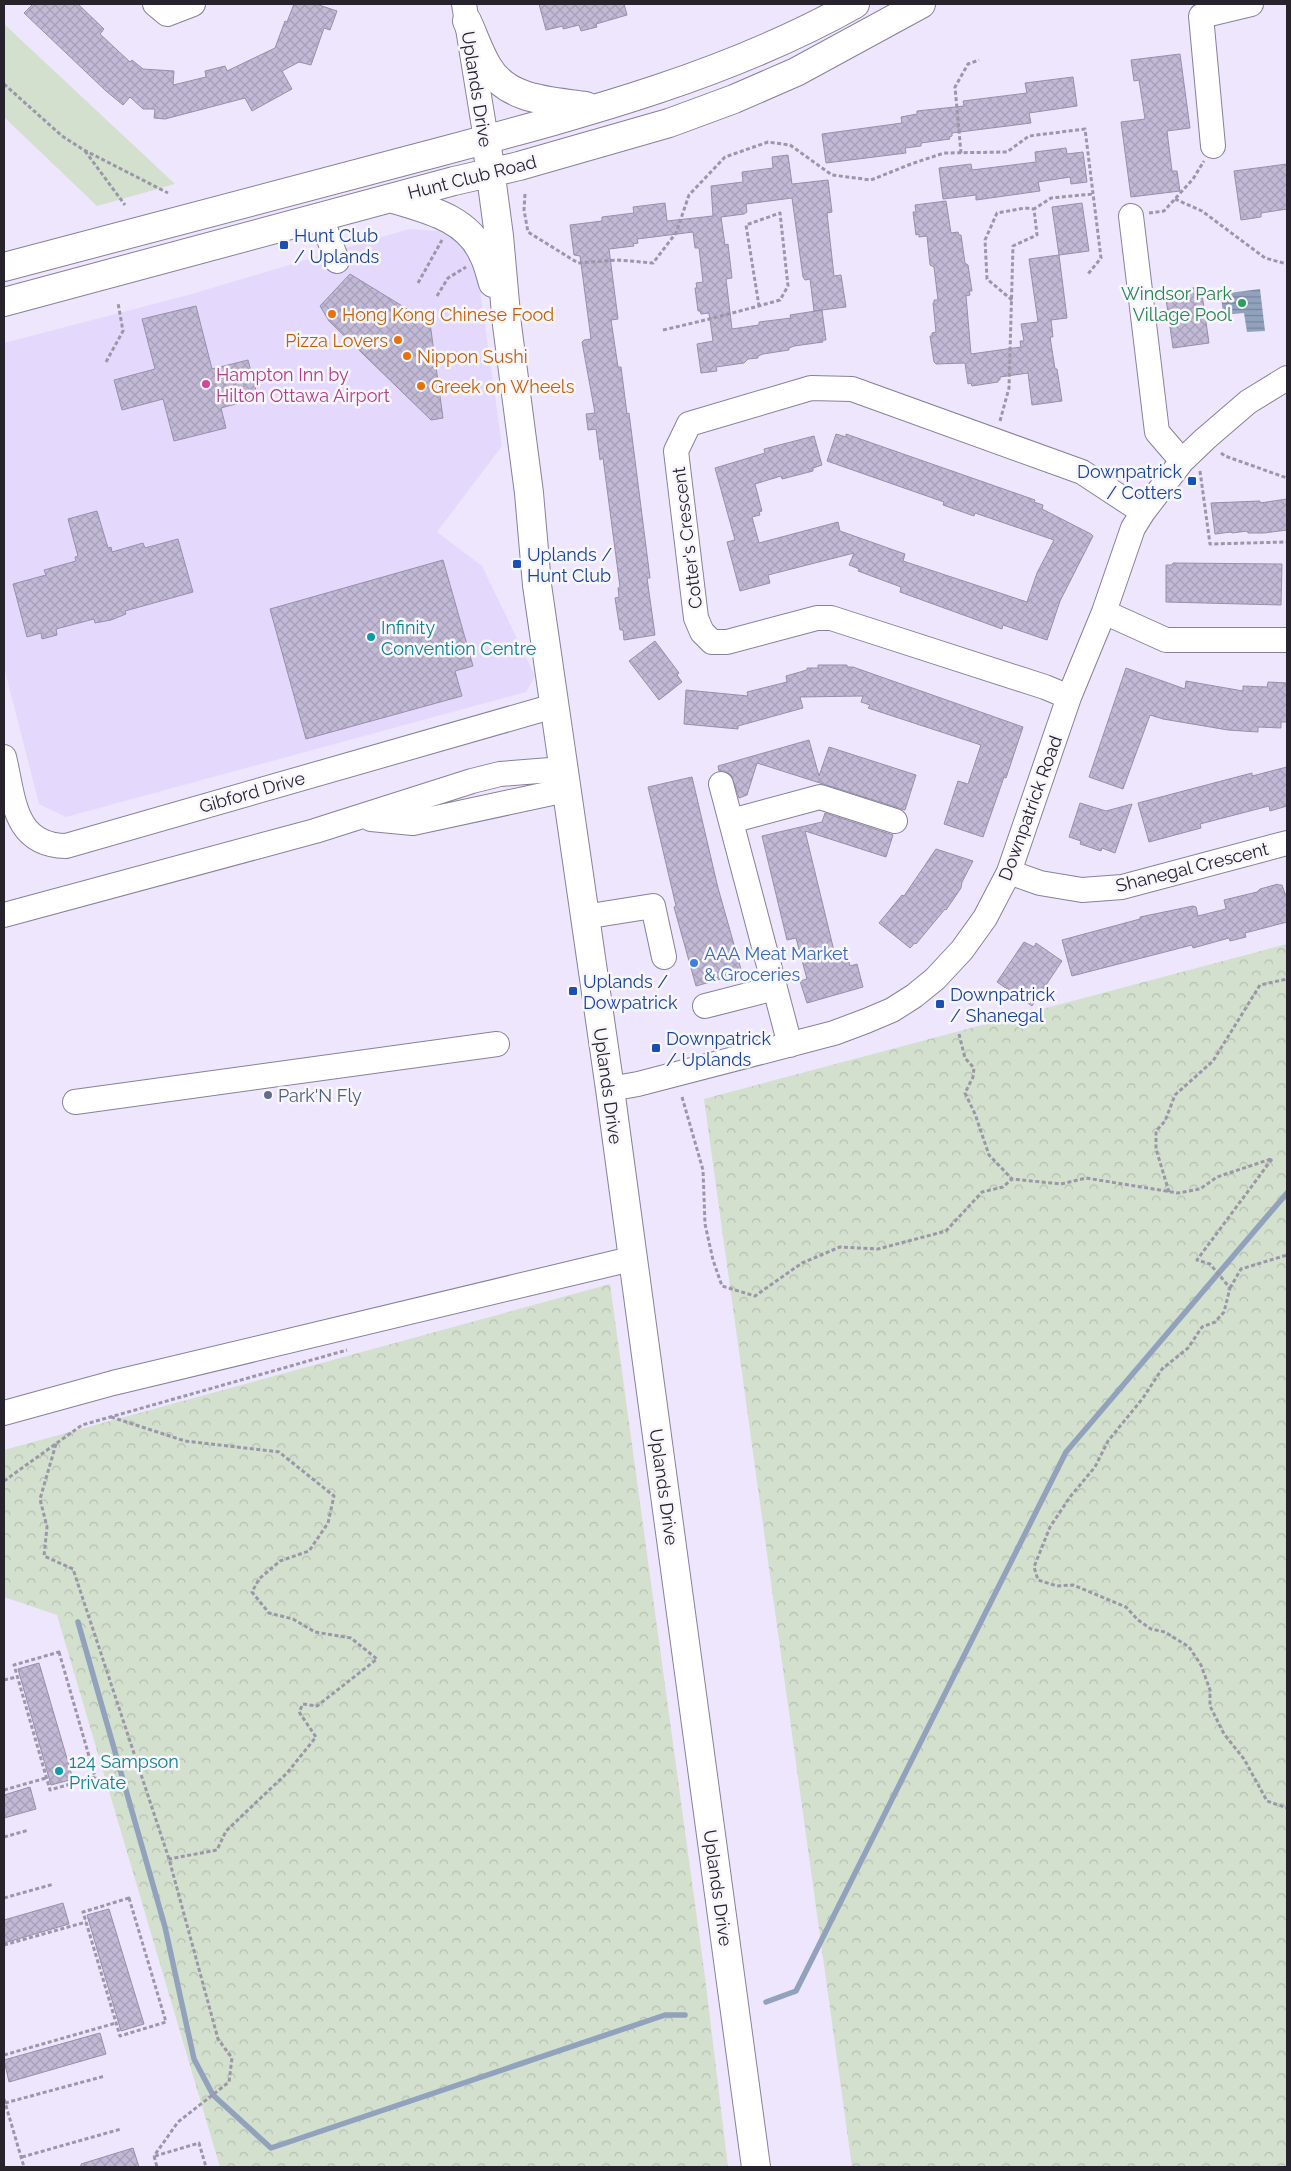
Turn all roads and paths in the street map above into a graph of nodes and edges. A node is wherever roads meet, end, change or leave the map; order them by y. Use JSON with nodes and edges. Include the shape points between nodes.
{"nodes":[{"id":1,"x":155,"y":4,"type":"edge"},
{"id":2,"x":192,"y":4,"type":"edge"},
{"id":3,"x":855,"y":4,"type":"edge"},
{"id":4,"x":921,"y":4,"type":"edge"},
{"id":5,"x":1251,"y":4,"type":"edge"},
{"id":6,"x":466,"y":12,"type":"edge"},
{"id":7,"x":979,"y":60,"type":"dead end"},
{"id":8,"x":4,"y":84,"type":"edge"},
{"id":9,"x":597,"y":107,"type":"junction"},
{"id":10,"x":486,"y":139,"type":"junction"},
{"id":11,"x":1213,"y":146,"type":"joint"},
{"id":12,"x":84,"y":150,"type":"junction"},
{"id":13,"x":961,"y":153,"type":"junction"},
{"id":14,"x":490,"y":173,"type":"junction"},
{"id":15,"x":168,"y":193,"type":"dead end"},
{"id":16,"x":525,"y":194,"type":"dead end"},
{"id":17,"x":1093,"y":194,"type":"junction"},
{"id":18,"x":390,"y":198,"type":"junction"},
{"id":19,"x":1175,"y":199,"type":"junction"},
{"id":20,"x":125,"y":205,"type":"dead end"},
{"id":21,"x":1034,"y":209,"type":"junction"},
{"id":22,"x":1131,"y":216,"type":"joint"},
{"id":23,"x":321,"y":217,"type":"junction"},
{"id":24,"x":447,"y":231,"type":"dead end"},
{"id":25,"x":337,"y":261,"type":"dead end"},
{"id":26,"x":1287,"y":264,"type":"edge"},
{"id":27,"x":470,"y":265,"type":"dead end"},
{"id":28,"x":4,"y":267,"type":"edge"},
{"id":29,"x":1088,"y":274,"type":"dead end"},
{"id":30,"x":418,"y":283,"type":"dead end"},
{"id":31,"x":437,"y":296,"type":"dead end"},
{"id":32,"x":1012,"y":300,"type":"junction"},
{"id":33,"x":4,"y":302,"type":"edge"},
{"id":34,"x":118,"y":303,"type":"dead end"},
{"id":35,"x":759,"y":306,"type":"junction"},
{"id":36,"x":507,"y":325,"type":"junction"},
{"id":37,"x":663,"y":330,"type":"dead end"},
{"id":38,"x":106,"y":362,"type":"dead end"},
{"id":39,"x":1287,"y":378,"type":"edge"},
{"id":40,"x":995,"y":441,"type":"junction"},
{"id":41,"x":1194,"y":450,"type":"junction"},
{"id":42,"x":1287,"y":478,"type":"edge"},
{"id":43,"x":1143,"y":512,"type":"junction"},
{"id":44,"x":1287,"y":542,"type":"edge"},
{"id":45,"x":1104,"y":612,"type":"junction"},
{"id":46,"x":1287,"y":640,"type":"edge"},
{"id":47,"x":1069,"y":697,"type":"junction"},
{"id":48,"x":554,"y":706,"type":"junction"},
{"id":49,"x":4,"y":757,"type":"edge"},
{"id":50,"x":564,"y":780,"type":"junction"},
{"id":51,"x":721,"y":784,"type":"dead end"},
{"id":52,"x":361,"y":818,"type":"junction"},
{"id":53,"x":731,"y":821,"type":"junction"},
{"id":54,"x":894,"y":821,"type":"dead end"},
{"id":55,"x":1287,"y":843,"type":"edge"},
{"id":56,"x":1009,"y":872,"type":"junction"},
{"id":57,"x":4,"y":915,"type":"edge"},
{"id":58,"x":584,"y":917,"type":"junction"},
{"id":59,"x":664,"y":957,"type":"dead end"},
{"id":60,"x":1287,"y":979,"type":"edge"},
{"id":61,"x":775,"y":988,"type":"junction"},
{"id":62,"x":705,"y":1006,"type":"dead end"},
{"id":63,"x":959,"y":1034,"type":"dead end"},
{"id":64,"x":497,"y":1044,"type":"dead end"},
{"id":65,"x":790,"y":1045,"type":"junction"},
{"id":66,"x":610,"y":1089,"type":"junction"},
{"id":67,"x":682,"y":1097,"type":"dead end"},
{"id":68,"x":75,"y":1102,"type":"dead end"},
{"id":69,"x":1012,"y":1179,"type":"junction"},
{"id":70,"x":1169,"y":1192,"type":"junction"},
{"id":71,"x":1287,"y":1255,"type":"edge"},
{"id":72,"x":631,"y":1259,"type":"junction"},
{"id":73,"x":1230,"y":1288,"type":"junction"},
{"id":74,"x":349,"y":1350,"type":"dead end"},
{"id":75,"x":4,"y":1413,"type":"edge"},
{"id":76,"x":111,"y":1416,"type":"junction"},
{"id":77,"x":56,"y":1444,"type":"junction"},
{"id":78,"x":4,"y":1481,"type":"edge"},
{"id":79,"x":16,"y":1676,"type":"junction"},
{"id":80,"x":4,"y":1680,"type":"edge"},
{"id":81,"x":46,"y":1778,"type":"junction"},
{"id":82,"x":4,"y":1790,"type":"edge"},
{"id":83,"x":1287,"y":1808,"type":"edge"},
{"id":84,"x":29,"y":1830,"type":"dead end"},
{"id":85,"x":4,"y":1837,"type":"edge"},
{"id":86,"x":169,"y":1859,"type":"junction"},
{"id":87,"x":54,"y":1884,"type":"dead end"},
{"id":88,"x":4,"y":1898,"type":"edge"},
{"id":89,"x":86,"y":1922,"type":"junction"},
{"id":90,"x":4,"y":1945,"type":"edge"},
{"id":91,"x":116,"y":2023,"type":"junction"},
{"id":92,"x":4,"y":2055,"type":"edge"},
{"id":93,"x":105,"y":2076,"type":"dead end"},
{"id":94,"x":4,"y":2101,"type":"edge"},
{"id":95,"x":121,"y":2129,"type":"dead end"},
{"id":96,"x":154,"y":2156,"type":"junction"},
{"id":97,"x":22,"y":2157,"type":"junction"},
{"id":98,"x":24,"y":2167,"type":"edge"},
{"id":99,"x":157,"y":2167,"type":"edge"},
{"id":100,"x":206,"y":2167,"type":"edge"},
{"id":101,"x":756,"y":2167,"type":"edge"}],
"edges":[{"from":1,"to":2,"type":"street","via":[[167,14]]},
{"from":3,"to":9,"type":"main road","name":"Hunt Club Road","via":[[732,62]]},
{"from":4,"to":14,"type":"main road","name":"Hunt Club Road","via":[[804,68],[741,96],[669,122]]},
{"from":5,"to":11,"type":"street","via":[[1201,16]]},
{"from":6,"to":9,"type":"main road","via":[[488,68],[504,85],[526,97]]},
{"from":6,"to":10,"type":"street","name":"Uplands Drive"},
{"from":7,"to":13,"type":"path","via":[[968,64],[955,87]]},
{"from":8,"to":12,"type":"path","via":[[62,136]]},
{"from":9,"to":10,"type":"main road","name":"Hunt Club Road"},
{"from":10,"to":14,"type":"main road","name":"Uplands Drive"},
{"from":10,"to":28,"type":"main road","name":"Hunt Club Road"},
{"from":11,"to":19,"type":"path","via":[[1193,179]]},
{"from":12,"to":15,"type":"path"},
{"from":12,"to":20,"type":"path"},
{"from":13,"to":16,"type":"path","via":[[944,153],[871,180],[832,175],[790,145],[768,142],[725,157],[689,195],[676,233],[653,263],[618,260],[578,263],[528,232]]},
{"from":13,"to":17,"type":"path","via":[[1007,152],[1029,136],[1085,130]]},
{"from":14,"to":18,"type":"main road","name":"Hunt Club Road"},
{"from":14,"to":36,"type":"main road","name":"Uplands Drive"},
{"from":17,"to":21,"type":"path","via":[[1052,198]]},
{"from":17,"to":29,"type":"path","via":[[1100,258]]},
{"from":18,"to":23,"type":"main road","name":"Hunt Club Road"},
{"from":18,"to":36,"type":"main road","via":[[446,217],[466,230],[483,252]]},
{"from":19,"to":22,"type":"path","via":[[1164,211]]},
{"from":19,"to":26,"type":"path","via":[[1202,210],[1265,258]]},
{"from":21,"to":32,"type":"path","via":[[1037,235],[1012,246]]},
{"from":21,"to":32,"type":"path","via":[[997,213],[985,240],[987,279]]},
{"from":22,"to":41,"type":"street","via":[[1157,432]]},
{"from":23,"to":25,"type":"street"},
{"from":23,"to":33,"type":"main road","name":"Hunt Club Road"},
{"from":24,"to":30,"type":"path"},
{"from":27,"to":31,"type":"path","via":[[448,278]]},
{"from":32,"to":40,"type":"path","via":[[1009,388]]},
{"from":34,"to":38,"type":"path","via":[[123,331]]},
{"from":35,"to":35,"type":"path","via":[[780,300],[788,286],[780,213],[746,225]]},
{"from":35,"to":37,"type":"path"},
{"from":36,"to":48,"type":"main road","name":"Uplands Drive"},
{"from":39,"to":41,"type":"street","name":"Downpatrick Road","via":[[1248,402]]},
{"from":40,"to":43,"type":"street","name":"Cotter's Crescent","via":[[1082,472]]},
{"from":40,"to":47,"type":"street","name":"Cotter's Crescent","via":[[852,389],[810,388],[689,424],[676,451],[696,618],[702,632],[712,642],[727,642],[817,618],[831,618]]},
{"from":41,"to":42,"type":"path","via":[[1225,456]]},
{"from":41,"to":43,"type":"street","name":"Downpatrick Road"},
{"from":41,"to":44,"type":"path","via":[[1210,544]]},
{"from":43,"to":45,"type":"street","name":"Downpatrick Road","via":[[1133,528]]},
{"from":45,"to":46,"type":"street","via":[[1166,640]]},
{"from":45,"to":47,"type":"street","name":"Downpatrick Road"},
{"from":47,"to":56,"type":"street","name":"Downpatrick Road"},
{"from":48,"to":49,"type":"street","name":"Gibford Drive","via":[[66,846],[44,843],[29,834],[20,822]]},
{"from":48,"to":50,"type":"main road","name":"Uplands Drive"},
{"from":50,"to":52,"type":"street","via":[[414,823]]},
{"from":50,"to":52,"type":"street","via":[[500,774]]},
{"from":50,"to":58,"type":"main road","name":"Uplands Drive"},
{"from":51,"to":53,"type":"street"},
{"from":52,"to":57,"type":"street"},
{"from":53,"to":54,"type":"street","via":[[820,797]]},
{"from":53,"to":61,"type":"street"},
{"from":55,"to":56,"type":"street","name":"Shanegal Crescent","via":[[1122,887],[1082,890],[1040,884]]},
{"from":56,"to":65,"type":"street","name":"Downpatrick Road","via":[[985,918],[962,950],[914,996],[866,1021]]},
{"from":58,"to":59,"type":"street","via":[[653,906]]},
{"from":58,"to":66,"type":"main road","name":"Uplands Drive"},
{"from":60,"to":70,"type":"path","via":[[1260,985],[1213,1062],[1175,1095],[1165,1121],[1156,1131],[1156,1149]]},
{"from":61,"to":62,"type":"street"},
{"from":61,"to":65,"type":"street"},
{"from":63,"to":69,"type":"path","via":[[964,1058],[974,1068],[965,1093],[989,1155]]},
{"from":64,"to":68,"type":"street"},
{"from":65,"to":66,"type":"street","name":"Downpatrick Road"},
{"from":66,"to":72,"type":"main road","name":"Uplands Drive"},
{"from":67,"to":69,"type":"path","via":[[704,1170],[705,1224],[722,1286],[755,1296],[802,1263],[840,1247],[878,1249],[946,1231],[982,1192],[1003,1187]]},
{"from":69,"to":70,"type":"path","via":[[1061,1184],[1086,1178]]},
{"from":70,"to":73,"type":"path","via":[[1200,1189],[1217,1177],[1272,1159],[1196,1260],[1210,1264]]},
{"from":71,"to":73,"type":"path","via":[[1242,1269]]},
{"from":72,"to":75,"type":"street","via":[[122,1381]]},
{"from":72,"to":101,"type":"main road","name":"Uplands Drive"},
{"from":73,"to":83,"type":"path","via":[[1224,1312],[1215,1322],[1202,1327],[1188,1348],[1162,1369],[1144,1398],[1108,1441],[1095,1467],[1050,1527],[1034,1567],[1038,1580],[1058,1586],[1073,1585],[1126,1607],[1138,1620],[1188,1647],[1200,1665],[1210,1690],[1210,1706],[1224,1734],[1244,1759],[1266,1801]]},
{"from":74,"to":76,"type":"path"},
{"from":76,"to":77,"type":"path","via":[[82,1425]]},
{"from":76,"to":86,"type":"path","via":[[185,1441],[279,1452],[334,1496],[328,1523],[309,1551],[280,1561],[258,1579],[252,1592],[270,1613],[293,1619],[315,1632],[351,1638],[377,1658],[317,1706],[303,1704],[299,1712],[316,1737],[287,1773],[226,1831],[217,1850]]},
{"from":77,"to":78,"type":"path"},
{"from":77,"to":86,"type":"path","via":[[40,1500],[47,1527],[44,1556],[73,1569]]},
{"from":79,"to":80,"type":"path"},
{"from":79,"to":81,"type":"path"},
{"from":79,"to":81,"type":"path","via":[[14,1665],[59,1652],[95,1777],[50,1790]]},
{"from":81,"to":82,"type":"path"},
{"from":84,"to":85,"type":"path"},
{"from":86,"to":96,"type":"path","via":[[218,2039],[232,2058],[229,2082],[178,2122]]},
{"from":87,"to":88,"type":"path"},
{"from":89,"to":90,"type":"path"},
{"from":89,"to":91,"type":"path"},
{"from":89,"to":91,"type":"path","via":[[83,1912],[129,1898],[166,2022],[120,2036]]},
{"from":91,"to":92,"type":"path"},
{"from":93,"to":94,"type":"path"},
{"from":94,"to":97,"type":"path"},
{"from":95,"to":97,"type":"path"},
{"from":96,"to":99,"type":"path"},
{"from":96,"to":100,"type":"path","via":[[199,2143]]},
{"from":97,"to":98,"type":"path"}]}
